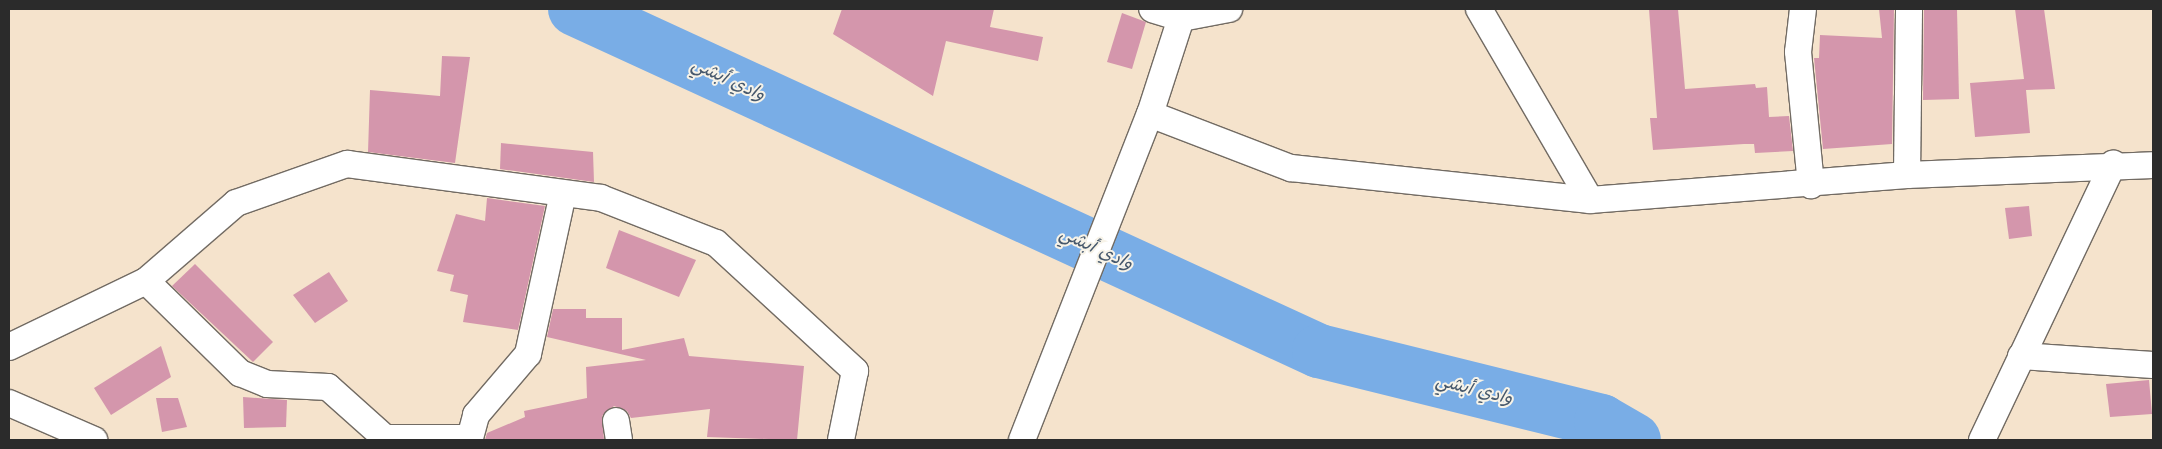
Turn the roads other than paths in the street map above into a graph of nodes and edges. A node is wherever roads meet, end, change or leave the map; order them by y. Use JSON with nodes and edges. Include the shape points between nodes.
{"nodes":[{"id":1,"x":1152,"y":9,"type":"edge"},
{"id":2,"x":1229,"y":9,"type":"edge"},
{"id":3,"x":1480,"y":9,"type":"edge"},
{"id":4,"x":1803,"y":9,"type":"edge"},
{"id":5,"x":1909,"y":9,"type":"edge"},
{"id":6,"x":1183,"y":13,"type":"edge"},
{"id":7,"x":1150,"y":114,"type":"junction"},
{"id":8,"x":2113,"y":164,"type":"junction"},
{"id":9,"x":2153,"y":165,"type":"edge"},
{"id":10,"x":1907,"y":175,"type":"junction"},
{"id":11,"x":1811,"y":185,"type":"junction"},
{"id":12,"x":563,"y":194,"type":"junction"},
{"id":13,"x":1590,"y":200,"type":"junction"},
{"id":14,"x":146,"y":281,"type":"junction"},
{"id":15,"x":9,"y":347,"type":"edge"},
{"id":16,"x":2021,"y":356,"type":"junction"},
{"id":17,"x":2153,"y":365,"type":"edge"},
{"id":18,"x":9,"y":403,"type":"edge"},
{"id":19,"x":83,"y":437,"type":"edge"},
{"id":20,"x":841,"y":440,"type":"edge"},
{"id":21,"x":1022,"y":440,"type":"edge"},
{"id":22,"x":1982,"y":440,"type":"edge"}],
"edges":[{"from":1,"to":6,"type":"street"},
{"from":2,"to":6,"type":"street"},
{"from":3,"to":13,"type":"street"},
{"from":4,"to":11,"type":"street","via":[[1798,52]]},
{"from":5,"to":10,"type":"street"},
{"from":6,"to":7,"type":"street"},
{"from":7,"to":13,"type":"street","via":[[1291,168]]},
{"from":7,"to":21,"type":"street"},
{"from":8,"to":9,"type":"street"},
{"from":8,"to":10,"type":"street"},
{"from":8,"to":16,"type":"street"},
{"from":10,"to":11,"type":"street"},
{"from":11,"to":13,"type":"street"},
{"from":12,"to":14,"type":"street","via":[[347,164],[236,203]]},
{"from":12,"to":14,"type":"street","via":[[528,354],[476,415],[470,438],[385,438],[328,387],[267,384],[240,373]]},
{"from":12,"to":20,"type":"street","via":[[602,198],[716,243],[855,371]]},
{"from":14,"to":15,"type":"street"},
{"from":16,"to":17,"type":"street"},
{"from":16,"to":22,"type":"street"},
{"from":18,"to":19,"type":"street"}]}
